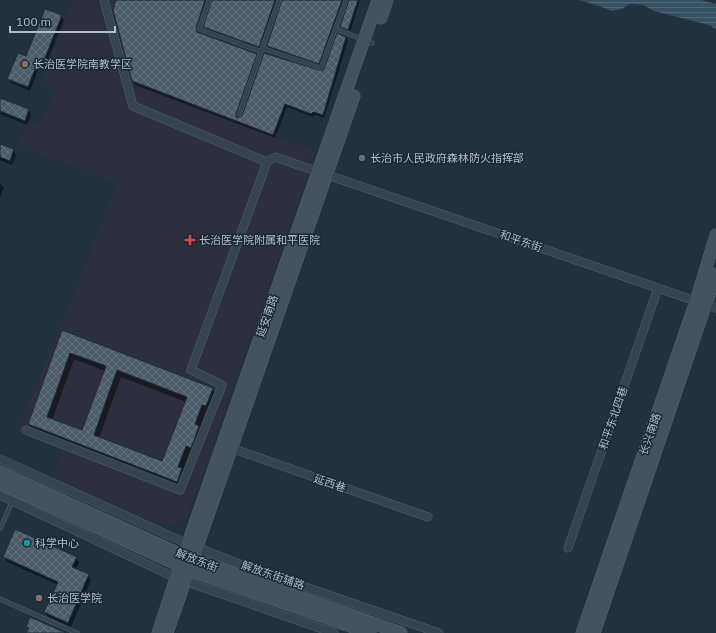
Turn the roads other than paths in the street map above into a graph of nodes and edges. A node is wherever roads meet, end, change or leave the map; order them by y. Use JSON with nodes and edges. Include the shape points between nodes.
{"nodes":[{"id":1,"x":104,"y":0,"type":"edge"},
{"id":2,"x":209,"y":0,"type":"edge"},
{"id":3,"x":279,"y":0,"type":"edge"},
{"id":4,"x":346,"y":0,"type":"edge"},
{"id":5,"x":378,"y":0,"type":"edge"},
{"id":6,"x":387,"y":0,"type":"edge"},
{"id":7,"x":336,"y":29,"type":"junction"},
{"id":8,"x":368,"y":42,"type":"junction"},
{"id":9,"x":260,"y":51,"type":"junction"},
{"id":10,"x":239,"y":115,"type":"dead end"},
{"id":11,"x":267,"y":162,"type":"junction"},
{"id":12,"x":322,"y":173,"type":"junction"},
{"id":13,"x":716,"y":235,"type":"edge"},
{"id":14,"x":716,"y":274,"type":"edge"},
{"id":15,"x":658,"y":288,"type":"junction"},
{"id":16,"x":706,"y":305,"type":"edge"},
{"id":17,"x":26,"y":430,"type":"dead end"},
{"id":18,"x":231,"y":448,"type":"junction"},
{"id":19,"x":0,"y":459,"type":"edge"},
{"id":20,"x":0,"y":472,"type":"edge"},
{"id":21,"x":1,"y":491,"type":"edge"},
{"id":22,"x":14,"y":496,"type":"junction"},
{"id":23,"x":428,"y":517,"type":"dead end"},
{"id":24,"x":0,"y":529,"type":"edge"},
{"id":25,"x":192,"y":546,"type":"junction"},
{"id":26,"x":568,"y":548,"type":"dead end"},
{"id":27,"x":184,"y":569,"type":"junction"},
{"id":28,"x":0,"y":599,"type":"edge"},
{"id":29,"x":77,"y":633,"type":"edge"},
{"id":30,"x":158,"y":633,"type":"edge"},
{"id":31,"x":167,"y":633,"type":"edge"},
{"id":32,"x":334,"y":633,"type":"edge"},
{"id":33,"x":370,"y":633,"type":"edge"},
{"id":34,"x":402,"y":633,"type":"edge"},
{"id":35,"x":439,"y":633,"type":"edge"},
{"id":36,"x":582,"y":633,"type":"edge"},
{"id":37,"x":594,"y":633,"type":"edge"}],
"edges":[{"from":1,"to":11,"type":"street","via":[[133,106]]},
{"from":2,"to":9,"type":"lane","via":[[199,29]]},
{"from":3,"to":9,"type":"lane"},
{"from":4,"to":7,"type":"lane"},
{"from":5,"to":8,"type":"main road","name":"延安南路"},
{"from":6,"to":8,"type":"main road","name":"延安南路"},
{"from":7,"to":8,"type":"lane"},
{"from":7,"to":9,"type":"lane","via":[[321,68],[265,49]]},
{"from":8,"to":12,"type":"main road","name":"延安南路"},
{"from":9,"to":10,"type":"lane"},
{"from":11,"to":12,"type":"street","name":"和平东街","via":[[275,157]]},
{"from":11,"to":17,"type":"street","via":[[190,370],[222,385],[180,490]]},
{"from":12,"to":15,"type":"street","name":"和平东街"},
{"from":12,"to":18,"type":"main road","name":"延安南路"},
{"from":12,"to":25,"type":"main road","name":"延安南路"},
{"from":13,"to":16,"type":"main road","name":"长兴南路"},
{"from":14,"to":16,"type":"main road","name":"长兴南路"},
{"from":15,"to":16,"type":"street","name":"和平东街"},
{"from":15,"to":26,"type":"street","name":"和平东北四巷"},
{"from":16,"to":36,"type":"main road","name":"长兴南路"},
{"from":16,"to":37,"type":"main road","name":"长兴南路"},
{"from":18,"to":23,"type":"street","name":"延西巷"},
{"from":18,"to":25,"type":"main road","name":"延安南路"},
{"from":19,"to":25,"type":"street","name":"解放东街辅路"},
{"from":20,"to":27,"type":"main road","name":"解放东街"},
{"from":21,"to":22,"type":"main road","name":"解放东街"},
{"from":22,"to":24,"type":"lane"},
{"from":22,"to":27,"type":"main road","name":"解放东街"},
{"from":25,"to":27,"type":"main road","name":"延安南路"},
{"from":25,"to":35,"type":"street","name":"解放东街辅路"},
{"from":27,"to":30,"type":"main road","name":"延安南路"},
{"from":27,"to":31,"type":"main road","name":"延安南路"},
{"from":27,"to":32,"type":"street"},
{"from":27,"to":33,"type":"main road","name":"解放东街"},
{"from":27,"to":34,"type":"main road","name":"解放东街"},
{"from":28,"to":29,"type":"lane"}]}
